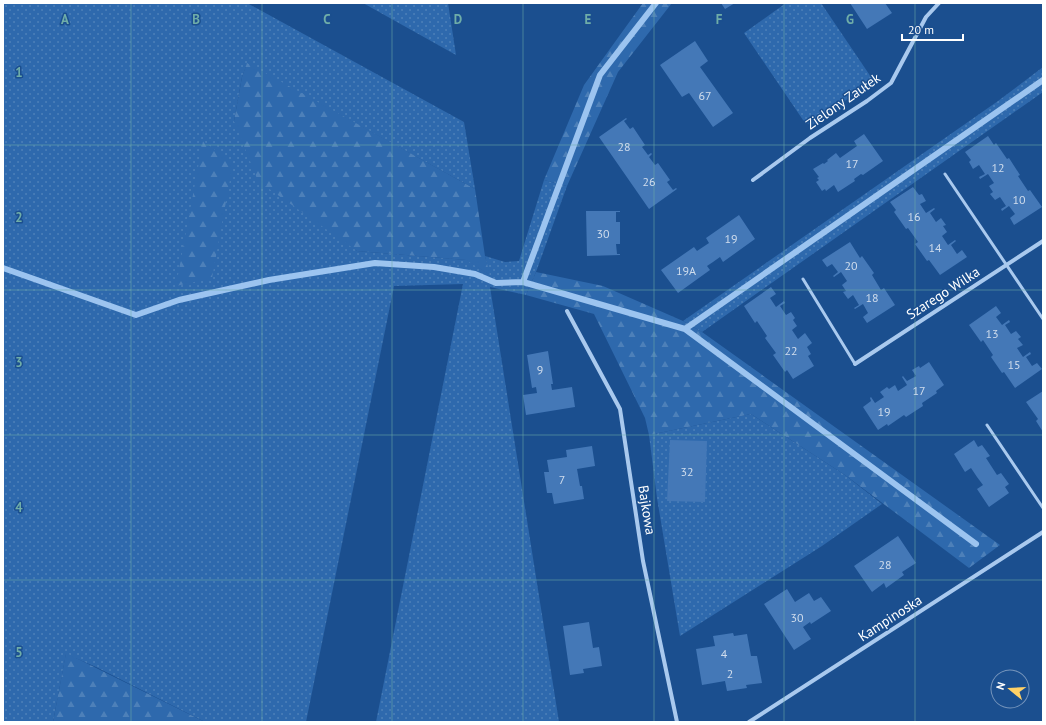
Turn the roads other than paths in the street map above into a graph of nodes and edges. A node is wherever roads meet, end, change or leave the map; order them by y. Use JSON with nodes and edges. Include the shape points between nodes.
{"nodes":[{"id":1,"x":936,"y":4,"type":"edge"},
{"id":2,"x":945,"y":174,"type":"dead end"},
{"id":3,"x":753,"y":180,"type":"dead end"},
{"id":4,"x":1043,"y":241,"type":"edge"},
{"id":5,"x":1007,"y":265,"type":"junction"},
{"id":6,"x":803,"y":279,"type":"dead end"},
{"id":7,"x":568,"y":311,"type":"dead end"},
{"id":8,"x":1043,"y":319,"type":"edge"},
{"id":9,"x":855,"y":364,"type":"joint"},
{"id":10,"x":987,"y":424,"type":"dead end"},
{"id":11,"x":1043,"y":508,"type":"edge"},
{"id":12,"x":1043,"y":532,"type":"edge"},
{"id":13,"x":677,"y":722,"type":"edge"},
{"id":14,"x":749,"y":722,"type":"edge"}],
"edges":[{"from":1,"to":3,"type":"street","name":"Zielony Zaułek","via":[[926,17],[891,83]]},
{"from":2,"to":5,"type":"lane"},
{"from":4,"to":5,"type":"street","name":"Szarego Wilka"},
{"from":5,"to":8,"type":"lane"},
{"from":5,"to":9,"type":"street","name":"Szarego Wilka"},
{"from":6,"to":9,"type":"lane"},
{"from":7,"to":13,"type":"street","name":"Bajkowa","via":[[620,409],[644,561]]},
{"from":10,"to":11,"type":"lane"},
{"from":12,"to":14,"type":"street","name":"Kampinoska"}]}
